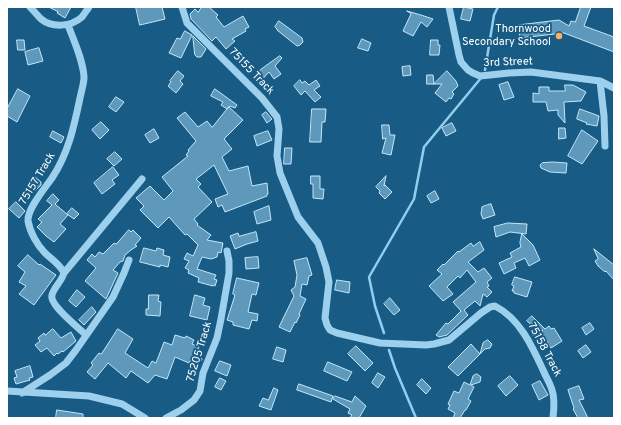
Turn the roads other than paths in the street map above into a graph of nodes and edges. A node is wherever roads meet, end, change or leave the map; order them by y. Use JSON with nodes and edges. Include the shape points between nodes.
{"nodes":[{"id":1,"x":30,"y":7,"type":"edge"},
{"id":2,"x":89,"y":7,"type":"edge"},
{"id":3,"x":182,"y":7,"type":"edge"},
{"id":4,"x":449,"y":7,"type":"edge"},
{"id":5,"x":68,"y":25,"type":"junction"},
{"id":6,"x":600,"y":81,"type":"junction"},
{"id":7,"x":614,"y":88,"type":"edge"},
{"id":8,"x":605,"y":146,"type":"dead end"},
{"id":9,"x":142,"y":179,"type":"dead end"},
{"id":10,"x":227,"y":251,"type":"dead end"},
{"id":11,"x":129,"y":260,"type":"dead end"},
{"id":12,"x":64,"y":273,"type":"junction"},
{"id":13,"x":493,"y":306,"type":"joint"},
{"id":14,"x":86,"y":335,"type":"junction"},
{"id":15,"x":7,"y":391,"type":"edge"},
{"id":16,"x":22,"y":393,"type":"junction"},
{"id":17,"x":145,"y":418,"type":"edge"},
{"id":18,"x":166,"y":418,"type":"edge"},
{"id":19,"x":553,"y":418,"type":"edge"}],
"edges":[{"from":1,"to":5,"type":"street","via":[[50,24]]},
{"from":2,"to":5,"type":"street","via":[[82,17]]},
{"from":3,"to":13,"type":"street","name":"75155 Track","via":[[187,23],[262,98],[277,117],[277,156],[288,195],[298,217],[318,243],[326,267],[329,282],[325,318],[330,330],[380,342],[426,345],[449,340]]},
{"from":4,"to":6,"type":"street","name":"3rd Street","via":[[461,62],[473,73],[480,76],[531,72]]},
{"from":5,"to":12,"type":"street","name":"75157 Track","via":[[84,78],[71,138],[61,164],[33,206],[28,220],[36,242]]},
{"from":6,"to":7,"type":"street","name":"3rd Street"},
{"from":6,"to":8,"type":"street"},
{"from":9,"to":12,"type":"street"},
{"from":10,"to":18,"type":"street","name":"75205 Track","via":[[229,273],[221,319],[217,338],[203,372],[200,391],[194,400]]},
{"from":11,"to":14,"type":"street","via":[[113,297]]},
{"from":12,"to":14,"type":"street","via":[[52,295],[52,301]]},
{"from":13,"to":19,"type":"street","name":"75158 Track","via":[[498,307],[518,324],[526,336],[553,391]]},
{"from":14,"to":16,"type":"street","via":[[66,363]]},
{"from":15,"to":16,"type":"street"},
{"from":16,"to":17,"type":"street","via":[[101,398],[122,404]]}]}
